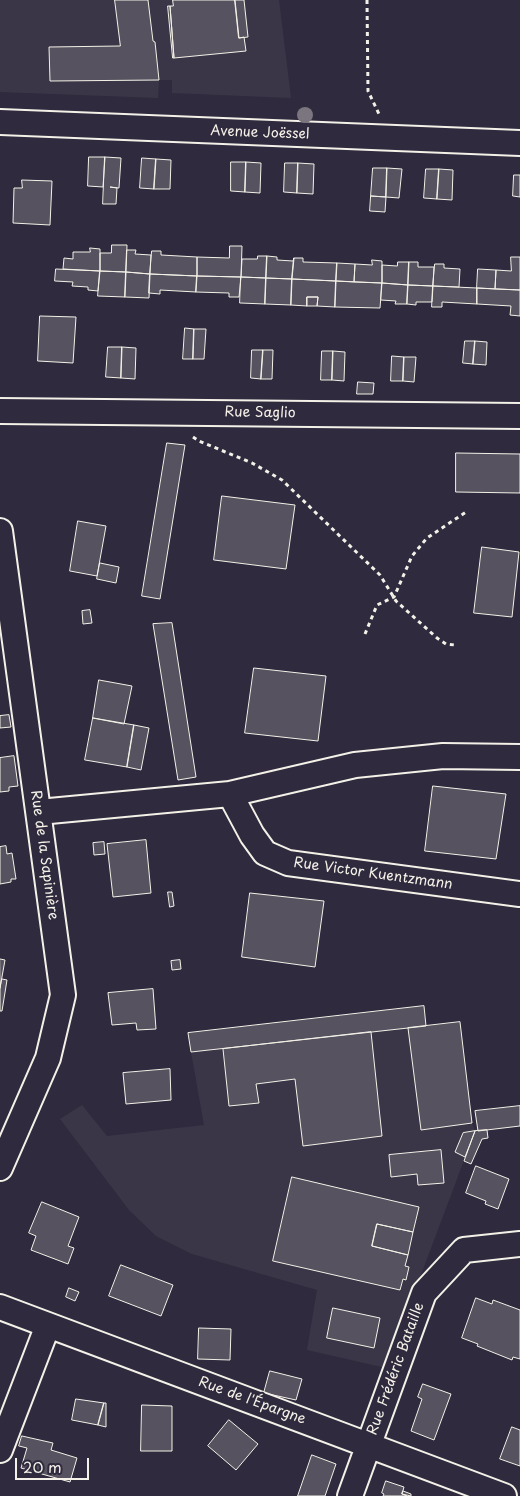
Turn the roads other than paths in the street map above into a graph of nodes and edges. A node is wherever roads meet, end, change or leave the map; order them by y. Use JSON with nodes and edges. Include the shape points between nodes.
{"nodes":[{"id":1,"x":0,"y":122,"type":"edge"},
{"id":2,"x":520,"y":143,"type":"edge"},
{"id":3,"x":0,"y":411,"type":"edge"},
{"id":4,"x":520,"y":416,"type":"edge"},
{"id":5,"x":0,"y":530,"type":"edge"},
{"id":6,"x":520,"y":757,"type":"edge"},
{"id":7,"x":230,"y":794,"type":"junction"},
{"id":8,"x":39,"y":812,"type":"junction"},
{"id":9,"x":520,"y":894,"type":"edge"},
{"id":10,"x":0,"y":1168,"type":"edge"},
{"id":11,"x":520,"y":1244,"type":"edge"},
{"id":12,"x":0,"y":1307,"type":"edge"},
{"id":13,"x":48,"y":1324,"type":"junction"},
{"id":14,"x":369,"y":1444,"type":"junction"},
{"id":15,"x":0,"y":1450,"type":"edge"},
{"id":16,"x":350,"y":1496,"type":"edge"},
{"id":17,"x":504,"y":1496,"type":"edge"}],
"edges":[{"from":1,"to":2,"type":"street","name":"Avenue Joëssel"},
{"from":3,"to":4,"type":"street","name":"Rue Saglio"},
{"from":5,"to":8,"type":"street","name":"Rue de la Sapinière"},
{"from":6,"to":7,"type":"street","via":[[443,756],[355,765]]},
{"from":7,"to":8,"type":"street"},
{"from":7,"to":9,"type":"street","name":"Rue Victor Kuentzmann","via":[[265,853],[288,863]]},
{"from":8,"to":10,"type":"street","name":"Rue de la Sapinière","via":[[63,995],[48,1058]]},
{"from":11,"to":14,"type":"street","name":"Rue Frédéric Bataille","via":[[464,1250],[424,1293]]},
{"from":12,"to":13,"type":"street","name":"Rue de l'Épargne"},
{"from":13,"to":14,"type":"street","name":"Rue de l'Épargne"},
{"from":13,"to":15,"type":"street"},
{"from":14,"to":16,"type":"street","name":"Rue Frédéric Bataille"},
{"from":14,"to":17,"type":"street","name":"Rue de l'Épargne"}]}
